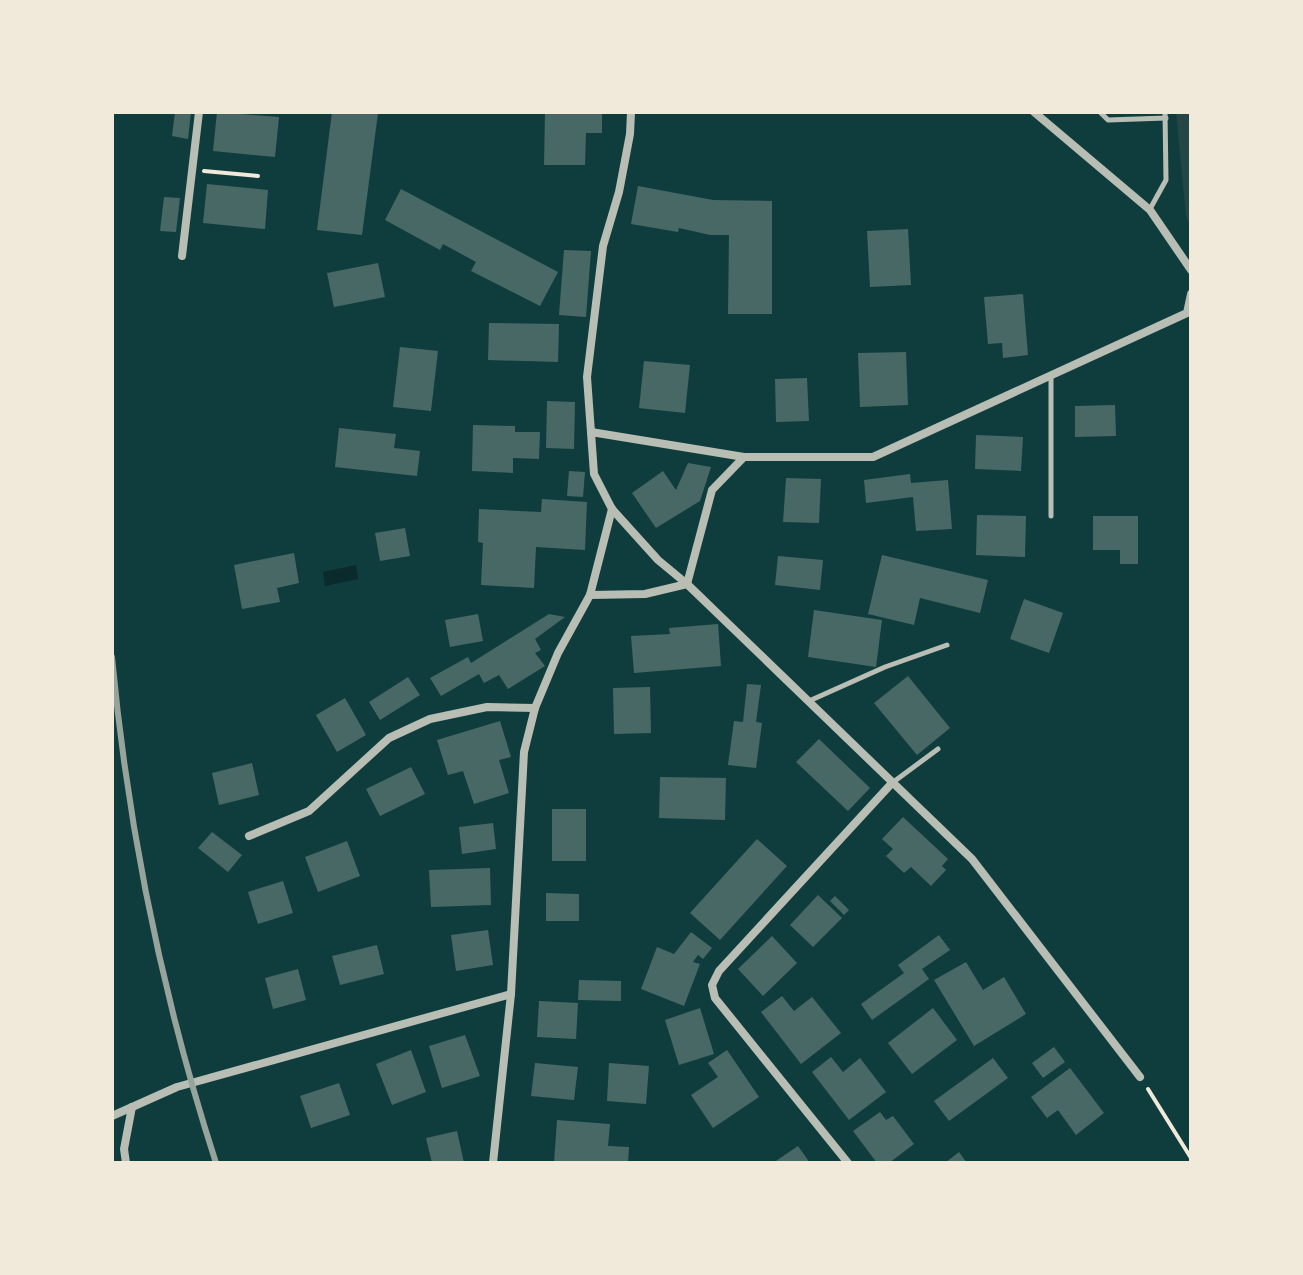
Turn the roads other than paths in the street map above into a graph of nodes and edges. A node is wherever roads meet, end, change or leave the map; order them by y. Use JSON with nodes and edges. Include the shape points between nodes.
{"nodes":[{"id":1,"x":199,"y":112,"type":"edge"},
{"id":2,"x":631,"y":112,"type":"edge"},
{"id":3,"x":1034,"y":112,"type":"edge"},
{"id":4,"x":1100,"y":112,"type":"edge"},
{"id":5,"x":1166,"y":115,"type":"edge"},
{"id":6,"x":1150,"y":210,"type":"junction"},
{"id":7,"x":182,"y":256,"type":"dead end"},
{"id":8,"x":1191,"y":270,"type":"edge"},
{"id":9,"x":1191,"y":294,"type":"edge"},
{"id":10,"x":1051,"y":376,"type":"junction"},
{"id":11,"x":591,"y":432,"type":"junction"},
{"id":12,"x":744,"y":457,"type":"junction"},
{"id":13,"x":612,"y":509,"type":"junction"},
{"id":14,"x":1051,"y":516,"type":"dead end"},
{"id":15,"x":687,"y":584,"type":"junction"},
{"id":16,"x":590,"y":595,"type":"junction"},
{"id":17,"x":947,"y":645,"type":"dead end"},
{"id":18,"x":808,"y":702,"type":"junction"},
{"id":19,"x":535,"y":708,"type":"junction"},
{"id":20,"x":938,"y":749,"type":"dead end"},
{"id":21,"x":892,"y":783,"type":"junction"},
{"id":22,"x":249,"y":836,"type":"dead end"},
{"id":23,"x":511,"y":994,"type":"junction"},
{"id":24,"x":1140,"y":1077,"type":"road end"},
{"id":25,"x":132,"y":1107,"type":"junction"},
{"id":26,"x":112,"y":1116,"type":"edge"},
{"id":27,"x":126,"y":1163,"type":"edge"},
{"id":28,"x":493,"y":1163,"type":"edge"},
{"id":29,"x":848,"y":1163,"type":"edge"}],
"edges":[{"from":1,"to":7,"type":"street"},
{"from":2,"to":11,"type":"street","via":[[622,177],[603,246],[587,377]]},
{"from":3,"to":6,"type":"street"},
{"from":4,"to":5,"type":"lane","via":[[1108,120]]},
{"from":5,"to":6,"type":"lane","via":[[1166,180]]},
{"from":6,"to":8,"type":"street"},
{"from":9,"to":10,"type":"street","via":[[1187,313]]},
{"from":10,"to":12,"type":"street","via":[[873,457]]},
{"from":10,"to":14,"type":"lane"},
{"from":11,"to":12,"type":"street"},
{"from":11,"to":13,"type":"street","via":[[594,474]]},
{"from":12,"to":15,"type":"street","via":[[712,490]]},
{"from":13,"to":15,"type":"street"},
{"from":13,"to":16,"type":"street"},
{"from":15,"to":16,"type":"street","via":[[645,594]]},
{"from":15,"to":18,"type":"street"},
{"from":16,"to":19,"type":"street"},
{"from":17,"to":18,"type":"lane"},
{"from":18,"to":21,"type":"street"},
{"from":19,"to":22,"type":"street","via":[[487,707],[430,719],[389,738],[309,811]]},
{"from":19,"to":23,"type":"street","via":[[524,752]]},
{"from":20,"to":21,"type":"lane"},
{"from":21,"to":24,"type":"street","via":[[972,859]]},
{"from":21,"to":29,"type":"street","via":[[719,971],[712,985],[715,998]]},
{"from":23,"to":25,"type":"street","via":[[177,1087]]},
{"from":23,"to":28,"type":"street"},
{"from":25,"to":26,"type":"street"},
{"from":25,"to":27,"type":"street"}]}
